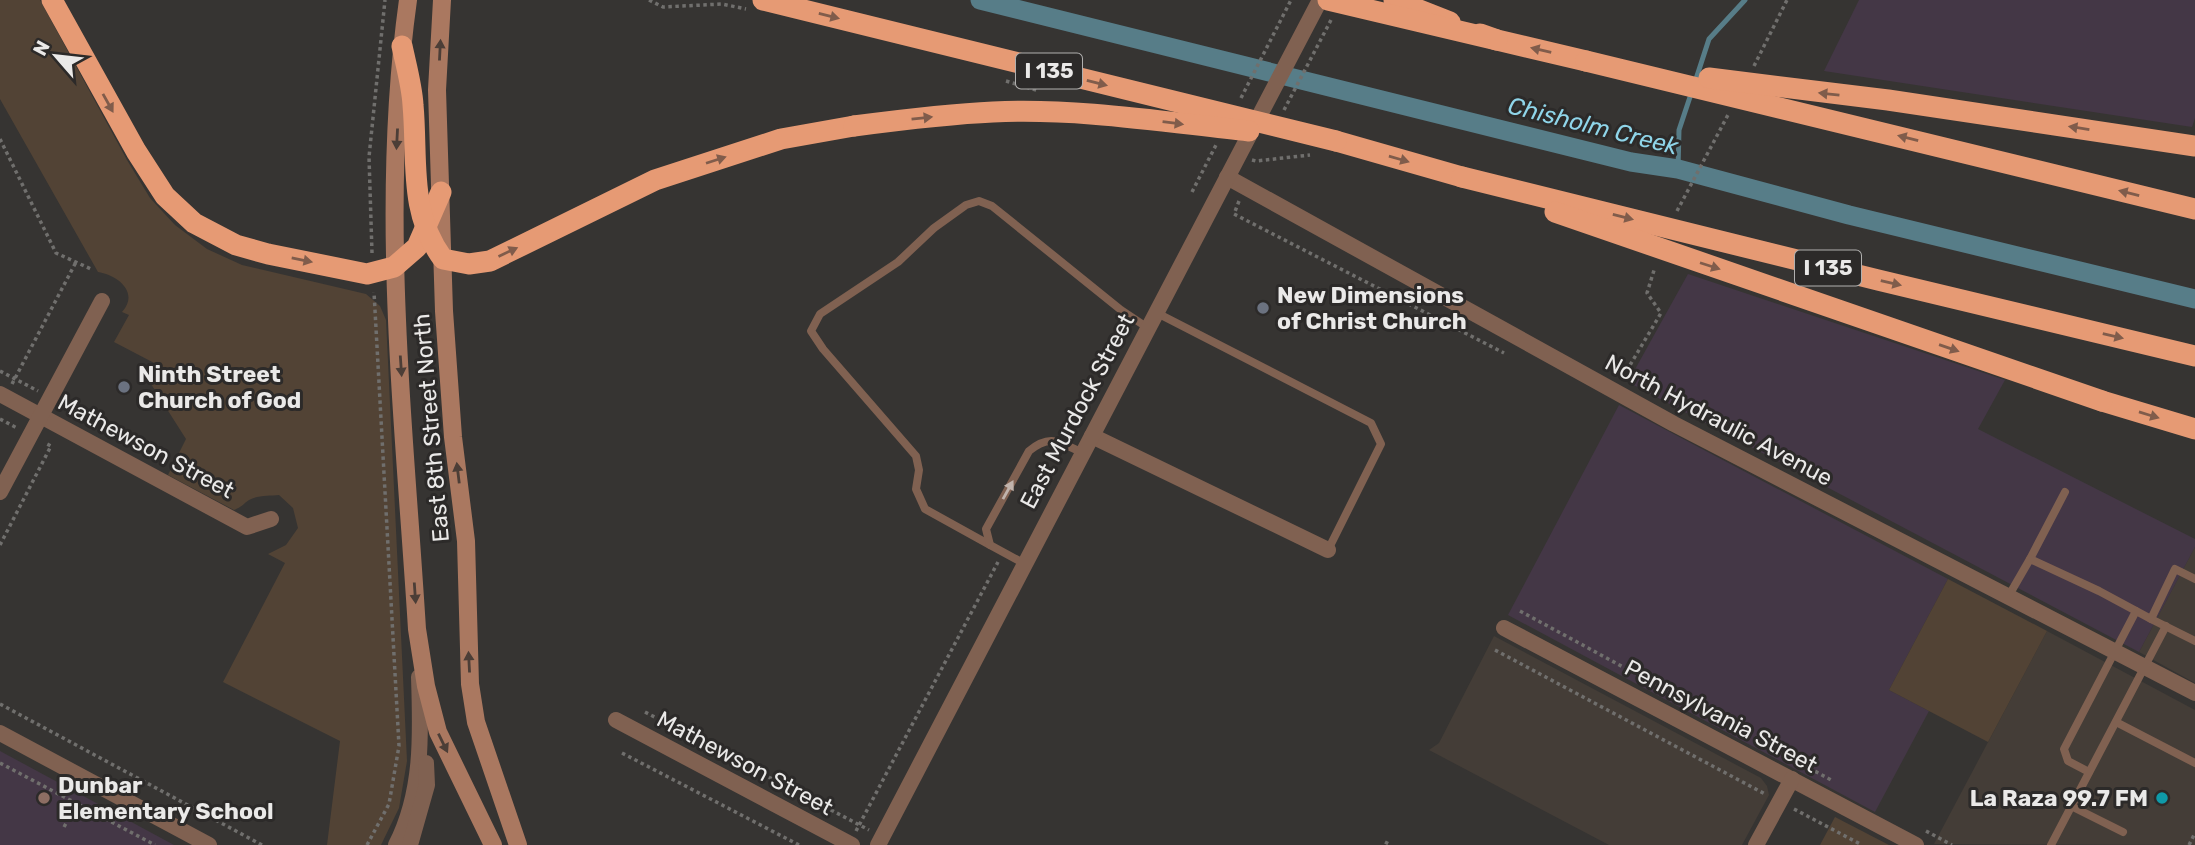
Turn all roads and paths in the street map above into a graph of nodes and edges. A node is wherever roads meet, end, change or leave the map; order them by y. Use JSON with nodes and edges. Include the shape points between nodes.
{"nodes":[{"id":1,"x":52,"y":0,"type":"edge"},
{"id":2,"x":384,"y":0,"type":"edge"},
{"id":3,"x":408,"y":0,"type":"edge"},
{"id":4,"x":442,"y":0,"type":"edge"},
{"id":5,"x":763,"y":0,"type":"edge"},
{"id":6,"x":1291,"y":0,"type":"edge"},
{"id":7,"x":1394,"y":0,"type":"edge"},
{"id":8,"x":1787,"y":0,"type":"edge"},
{"id":9,"x":1325,"y":4,"type":"edge"},
{"id":10,"x":1497,"y":40,"type":"junction"},
{"id":11,"x":402,"y":46,"type":"junction"},
{"id":12,"x":1586,"y":61,"type":"junction"},
{"id":13,"x":1749,"y":74,"type":"dead end"},
{"id":14,"x":1238,"y":103,"type":"dead end"},
{"id":15,"x":1730,"y":111,"type":"dead end"},
{"id":16,"x":1281,"y":114,"type":"dead end"},
{"id":17,"x":0,"y":139,"type":"edge"},
{"id":18,"x":1336,"y":141,"type":"junction"},
{"id":19,"x":2195,"y":146,"type":"edge"},
{"id":20,"x":1262,"y":149,"type":"dead end"},
{"id":21,"x":1227,"y":177,"type":"junction"},
{"id":22,"x":1462,"y":177,"type":"junction"},
{"id":23,"x":1244,"y":187,"type":"junction"},
{"id":24,"x":441,"y":192,"type":"junction"},
{"id":25,"x":2195,"y":209,"type":"edge"},
{"id":26,"x":1672,"y":221,"type":"dead end"},
{"id":27,"x":425,"y":232,"type":"junction"},
{"id":28,"x":1659,"y":256,"type":"dead end"},
{"id":29,"x":443,"y":259,"type":"junction"},
{"id":30,"x":76,"y":262,"type":"junction"},
{"id":31,"x":91,"y":269,"type":"dead end"},
{"id":32,"x":383,"y":270,"type":"junction"},
{"id":33,"x":102,"y":301,"type":"dead end"},
{"id":34,"x":1157,"y":313,"type":"junction"},
{"id":35,"x":1148,"y":328,"type":"junction"},
{"id":36,"x":1504,"y":353,"type":"dead end"},
{"id":37,"x":2195,"y":356,"type":"edge"},
{"id":38,"x":1616,"y":391,"type":"junction"},
{"id":39,"x":3,"y":395,"type":"edge"},
{"id":40,"x":40,"y":415,"type":"junction"},
{"id":41,"x":2195,"y":429,"type":"edge"},
{"id":42,"x":1092,"y":436,"type":"junction"},
{"id":43,"x":1083,"y":453,"type":"junction"},
{"id":44,"x":0,"y":492,"type":"edge"},
{"id":45,"x":2064,"y":492,"type":"dead end"},
{"id":46,"x":271,"y":519,"type":"dead end"},
{"id":47,"x":990,"y":545,"type":"junction"},
{"id":48,"x":1328,"y":550,"type":"joint"},
{"id":49,"x":1003,"y":552,"type":"junction"},
{"id":50,"x":2030,"y":559,"type":"junction"},
{"id":51,"x":1025,"y":564,"type":"junction"},
{"id":52,"x":2195,"y":579,"type":"edge"},
{"id":53,"x":2008,"y":597,"type":"junction"},
{"id":54,"x":1520,"y":611,"type":"dead end"},
{"id":55,"x":2136,"y":611,"type":"junction"},
{"id":56,"x":2151,"y":619,"type":"junction"},
{"id":57,"x":2166,"y":626,"type":"junction"},
{"id":58,"x":1504,"y":628,"type":"dead end"},
{"id":59,"x":417,"y":629,"type":"junction"},
{"id":60,"x":2195,"y":641,"type":"edge"},
{"id":61,"x":1495,"y":650,"type":"dead end"},
{"id":62,"x":2115,"y":652,"type":"junction"},
{"id":63,"x":2145,"y":667,"type":"junction"},
{"id":64,"x":2195,"y":693,"type":"edge"},
{"id":65,"x":0,"y":704,"type":"edge"},
{"id":66,"x":645,"y":712,"type":"dead end"},
{"id":67,"x":616,"y":720,"type":"dead end"},
{"id":68,"x":2116,"y":722,"type":"junction"},
{"id":69,"x":0,"y":733,"type":"edge"},
{"id":70,"x":421,"y":748,"type":"junction"},
{"id":71,"x":622,"y":753,"type":"dead end"},
{"id":72,"x":0,"y":763,"type":"edge"},
{"id":73,"x":2195,"y":763,"type":"edge"},
{"id":74,"x":2089,"y":772,"type":"junction"},
{"id":75,"x":1792,"y":779,"type":"junction"},
{"id":76,"x":1844,"y":786,"type":"dead end"},
{"id":77,"x":1780,"y":801,"type":"junction"},
{"id":78,"x":77,"y":804,"type":"junction"},
{"id":79,"x":2071,"y":806,"type":"junction"},
{"id":80,"x":860,"y":824,"type":"junction"},
{"id":81,"x":1916,"y":825,"type":"dead end"},
{"id":82,"x":64,"y":827,"type":"dead end"},
{"id":83,"x":2123,"y":832,"type":"dead end"},
{"id":84,"x":2195,"y":832,"type":"edge"},
{"id":85,"x":1385,"y":842,"type":"dead end"},
{"id":86,"x":851,"y":844,"type":"edge"},
{"id":87,"x":155,"y":845,"type":"edge"},
{"id":88,"x":209,"y":845,"type":"edge"},
{"id":89,"x":262,"y":845,"type":"edge"},
{"id":90,"x":367,"y":845,"type":"edge"},
{"id":91,"x":396,"y":845,"type":"edge"},
{"id":92,"x":410,"y":845,"type":"edge"},
{"id":93,"x":492,"y":845,"type":"edge"},
{"id":94,"x":518,"y":845,"type":"edge"},
{"id":95,"x":799,"y":845,"type":"edge"},
{"id":96,"x":878,"y":845,"type":"edge"},
{"id":97,"x":1391,"y":845,"type":"edge"},
{"id":98,"x":1756,"y":845,"type":"edge"},
{"id":99,"x":1862,"y":845,"type":"edge"},
{"id":100,"x":1916,"y":845,"type":"edge"},
{"id":101,"x":1952,"y":845,"type":"edge"},
{"id":102,"x":2050,"y":845,"type":"edge"},
{"id":103,"x":2189,"y":845,"type":"edge"}],
"edges":[{"from":1,"to":32,"type":"highway","one_way":true,"via":[[136,151],[165,196],[194,223],[236,245],[268,254],[367,274]]},
{"from":2,"to":32,"type":"path","via":[[369,157]]},
{"from":3,"to":11,"type":"street","name":"East 8th Street North"},
{"from":24,"to":4,"type":"street","name":"East 8th Street North","one_way":true,"via":[[437,90]]},
{"from":5,"to":18,"type":"highway","number":"I 135","one_way":true,"bridge":true},
{"from":6,"to":14,"type":"path"},
{"from":7,"to":10,"type":"highway","bridge":true},
{"from":8,"to":13,"type":"path"},
{"from":9,"to":10,"type":"highway","bridge":true},
{"from":9,"to":16,"type":"path","via":[[1318,45]]},
{"from":9,"to":21,"type":"street","name":"East Murdock Street"},
{"from":12,"to":10,"type":"highway","one_way":true},
{"from":11,"to":27,"type":"highway","via":[[413,104],[415,165]]},
{"from":11,"to":32,"type":"street","name":"East 8th Street North","one_way":true,"via":[[396,170]]},
{"from":19,"to":12,"type":"highway","one_way":true,"bridge":true},
{"from":25,"to":12,"type":"highway","one_way":true,"bridge":true},
{"from":15,"to":26,"type":"path"},
{"from":17,"to":30,"type":"path","via":[[56,253]]},
{"from":18,"to":22,"type":"highway","number":"I 135","one_way":true},
{"from":29,"to":18,"type":"highway","one_way":true,"bridge":true,"via":[[469,264],[490,261],[655,180],[781,139],[854,126],[995,112],[1065,113]]},
{"from":20,"to":23,"type":"path"},
{"from":21,"to":23,"type":"street","name":"North Hydraulic Avenue"},
{"from":21,"to":34,"type":"street","name":"East Murdock Street"},
{"from":22,"to":37,"type":"highway","number":"I 135","one_way":true,"bridge":true},
{"from":22,"to":41,"type":"highway","one_way":true,"bridge":true,"via":[[1615,234]]},
{"from":23,"to":36,"type":"path","via":[[1234,214]]},
{"from":23,"to":38,"type":"street","name":"North Hydraulic Avenue"},
{"from":24,"to":27,"type":"highway"},
{"from":24,"to":29,"type":"street","name":"East 8th Street North"},
{"from":27,"to":29,"type":"highway"},
{"from":27,"to":32,"type":"highway","via":[[417,247]]},
{"from":28,"to":38,"type":"path","via":[[1647,293],[1661,313]]},
{"from":94,"to":29,"type":"street","name":"East 8th Street North","one_way":true,"via":[[476,722],[470,684],[466,541],[453,437]]},
{"from":30,"to":31,"type":"path"},
{"from":30,"to":39,"type":"path"},
{"from":32,"to":59,"type":"street","name":"East 8th Street North","one_way":true},
{"from":32,"to":90,"type":"path","via":[[399,746],[389,804]]},
{"from":33,"to":40,"type":"street"},
{"from":34,"to":35,"type":"street","name":"East Murdock Street"},
{"from":34,"to":48,"type":"lane","via":[[1371,423],[1381,444]]},
{"from":35,"to":42,"type":"street","name":"East Murdock Street"},
{"from":35,"to":47,"type":"lane","via":[[992,206],[979,201],[966,205],[898,262],[820,314],[811,331],[823,349],[916,456],[916,489],[925,509]]},
{"from":38,"to":53,"type":"street","name":"North Hydraulic Avenue"},
{"from":39,"to":40,"type":"street","name":"Mathewson Street"},
{"from":40,"to":44,"type":"street"},
{"from":40,"to":46,"type":"street","name":"Mathewson Street","via":[[247,527]]},
{"from":42,"to":43,"type":"street","name":"East Murdock Street"},
{"from":42,"to":48,"type":"street"},
{"from":47,"to":43,"type":"lane","one_way":true,"via":[[986,529],[1029,451],[1051,439]]},
{"from":43,"to":51,"type":"street","name":"East Murdock Street"},
{"from":45,"to":50,"type":"lane"},
{"from":47,"to":49,"type":"lane"},
{"from":49,"to":51,"type":"lane"},
{"from":49,"to":80,"type":"path"},
{"from":50,"to":53,"type":"lane"},
{"from":50,"to":55,"type":"lane"},
{"from":51,"to":96,"type":"street","name":"East Murdock Street"},
{"from":52,"to":56,"type":"lane","via":[[2175,569]]},
{"from":53,"to":62,"type":"street","name":"North Hydraulic Avenue"},
{"from":54,"to":76,"type":"path"},
{"from":55,"to":56,"type":"lane"},
{"from":55,"to":62,"type":"lane"},
{"from":56,"to":57,"type":"lane"},
{"from":57,"to":60,"type":"lane"},
{"from":57,"to":63,"type":"lane"},
{"from":58,"to":75,"type":"street","name":"Pennsylvania Street"},
{"from":59,"to":70,"type":"street","name":"East 8th Street North"},
{"from":59,"to":93,"type":"street","one_way":true,"via":[[438,732]]},
{"from":61,"to":77,"type":"path"},
{"from":62,"to":63,"type":"street","name":"North Hydraulic Avenue"},
{"from":62,"to":74,"type":"lane","via":[[2064,750],[2068,761]]},
{"from":63,"to":64,"type":"street","name":"North Hydraulic Avenue"},
{"from":63,"to":68,"type":"lane"},
{"from":65,"to":89,"type":"path"},
{"from":66,"to":80,"type":"path"},
{"from":67,"to":86,"type":"street","name":"Mathewson Street"},
{"from":68,"to":73,"type":"lane"},
{"from":68,"to":74,"type":"lane"},
{"from":69,"to":88,"type":"street"},
{"from":70,"to":91,"type":"street","name":"East 8th Street North","via":[[414,795]]},
{"from":70,"to":92,"type":"street","name":"East 8th Street North","via":[[427,785]]},
{"from":71,"to":95,"type":"path"},
{"from":72,"to":78,"type":"path"},
{"from":74,"to":79,"type":"lane"},
{"from":75,"to":77,"type":"street"},
{"from":75,"to":100,"type":"street","name":"Pennsylvania Street"},
{"from":77,"to":98,"type":"street"},
{"from":77,"to":99,"type":"path"},
{"from":78,"to":82,"type":"path"},
{"from":78,"to":87,"type":"path"},
{"from":79,"to":83,"type":"lane"},
{"from":79,"to":102,"type":"lane"},
{"from":80,"to":86,"type":"path"},
{"from":81,"to":101,"type":"path"},
{"from":84,"to":103,"type":"path"},
{"from":85,"to":97,"type":"path"}]}
